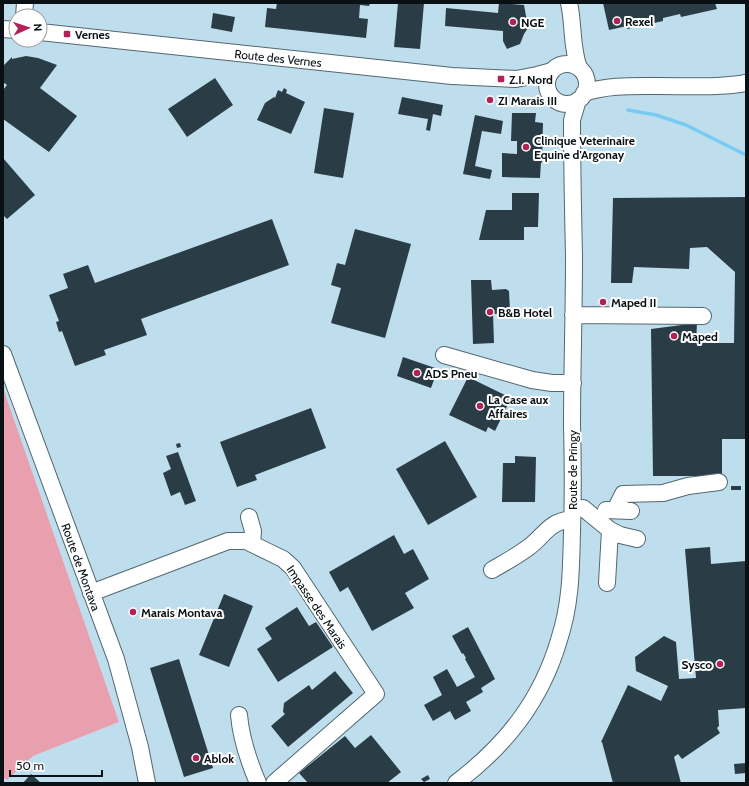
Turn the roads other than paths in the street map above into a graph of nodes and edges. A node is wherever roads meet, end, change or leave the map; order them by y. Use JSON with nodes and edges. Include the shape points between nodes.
{"nodes":[{"id":1,"x":561,"y":3,"type":"edge"},
{"id":2,"x":570,"y":3,"type":"edge"},
{"id":3,"x":48,"y":33,"type":"edge"},
{"id":4,"x":556,"y":68,"type":"junction"},
{"id":5,"x":582,"y":72,"type":"junction"},
{"id":6,"x":516,"y":79,"type":"junction"},
{"id":7,"x":746,"y":83,"type":"edge"},
{"id":8,"x":625,"y":86,"type":"junction"},
{"id":9,"x":553,"y":96,"type":"junction"},
{"id":10,"x":581,"y":97,"type":"junction"},
{"id":11,"x":572,"y":120,"type":"junction"},
{"id":12,"x":573,"y":315,"type":"junction"},
{"id":13,"x":702,"y":316,"type":"dead end"},
{"id":14,"x":3,"y":354,"type":"edge"},
{"id":15,"x":444,"y":355,"type":"dead end"},
{"id":16,"x":573,"y":383,"type":"junction"},
{"id":17,"x":719,"y":482,"type":"dead end"},
{"id":18,"x":576,"y":512,"type":"junction"},
{"id":19,"x":249,"y":517,"type":"dead end"},
{"id":20,"x":610,"y":530,"type":"junction"},
{"id":21,"x":637,"y":539,"type":"dead end"},
{"id":22,"x":252,"y":544,"type":"junction"},
{"id":23,"x":492,"y":570,"type":"dead end"},
{"id":24,"x":607,"y":583,"type":"dead end"},
{"id":25,"x":91,"y":593,"type":"junction"},
{"id":26,"x":239,"y":715,"type":"dead end"},
{"id":27,"x":147,"y":783,"type":"edge"},
{"id":28,"x":258,"y":783,"type":"edge"},
{"id":29,"x":274,"y":783,"type":"edge"},
{"id":30,"x":456,"y":783,"type":"edge"}],
"edges":[{"from":1,"to":4,"type":"street","via":[[566,42],[564,54]]},
{"from":2,"to":5,"type":"street","via":[[574,52]]},
{"from":3,"to":6,"type":"street","name":"Route des Vernes","via":[[452,76]]},
{"from":4,"to":5,"type":"street","via":[[571,64]]},
{"from":4,"to":6,"type":"street","name":"Route des Vernes"},
{"from":4,"to":9,"type":"street","via":[[547,80]]},
{"from":5,"to":8,"type":"street","via":[[604,82]]},
{"from":5,"to":10,"type":"street","via":[[587,84]]},
{"from":6,"to":9,"type":"street","name":"Route des Vernes"},
{"from":7,"to":8,"type":"street","via":[[714,86]]},
{"from":8,"to":10,"type":"street","via":[[599,89]]},
{"from":9,"to":10,"type":"street","via":[[568,104]]},
{"from":9,"to":11,"type":"street"},
{"from":10,"to":11,"type":"street","name":"Route de Pringy"},
{"from":11,"to":12,"type":"street","name":"Route de Pringy"},
{"from":12,"to":13,"type":"street"},
{"from":12,"to":16,"type":"street","name":"Route de Pringy"},
{"from":14,"to":25,"type":"street","name":"Route de Montava"},
{"from":15,"to":16,"type":"street","via":[[532,380]]},
{"from":16,"to":18,"type":"street","name":"Route de Pringy"},
{"from":17,"to":18,"type":"street","via":[[688,486],[663,493],[623,494],[623,511]]},
{"from":18,"to":20,"type":"street"},
{"from":18,"to":23,"type":"street","via":[[554,524],[530,546]]},
{"from":18,"to":30,"type":"street","name":"Route de Pringy","via":[[567,612],[548,672],[535,698],[500,745]]},
{"from":19,"to":22,"type":"street","via":[[253,531]]},
{"from":20,"to":21,"type":"street"},
{"from":20,"to":24,"type":"street"},
{"from":22,"to":25,"type":"street","name":"Impasse des Marais","via":[[246,541],[228,541]]},
{"from":22,"to":29,"type":"street","name":"Impasse des Marais","via":[[283,559],[293,568],[376,694]]},
{"from":25,"to":27,"type":"street","name":"Route de Montava","via":[[116,659]]},
{"from":26,"to":28,"type":"street","via":[[247,754]]}]}
